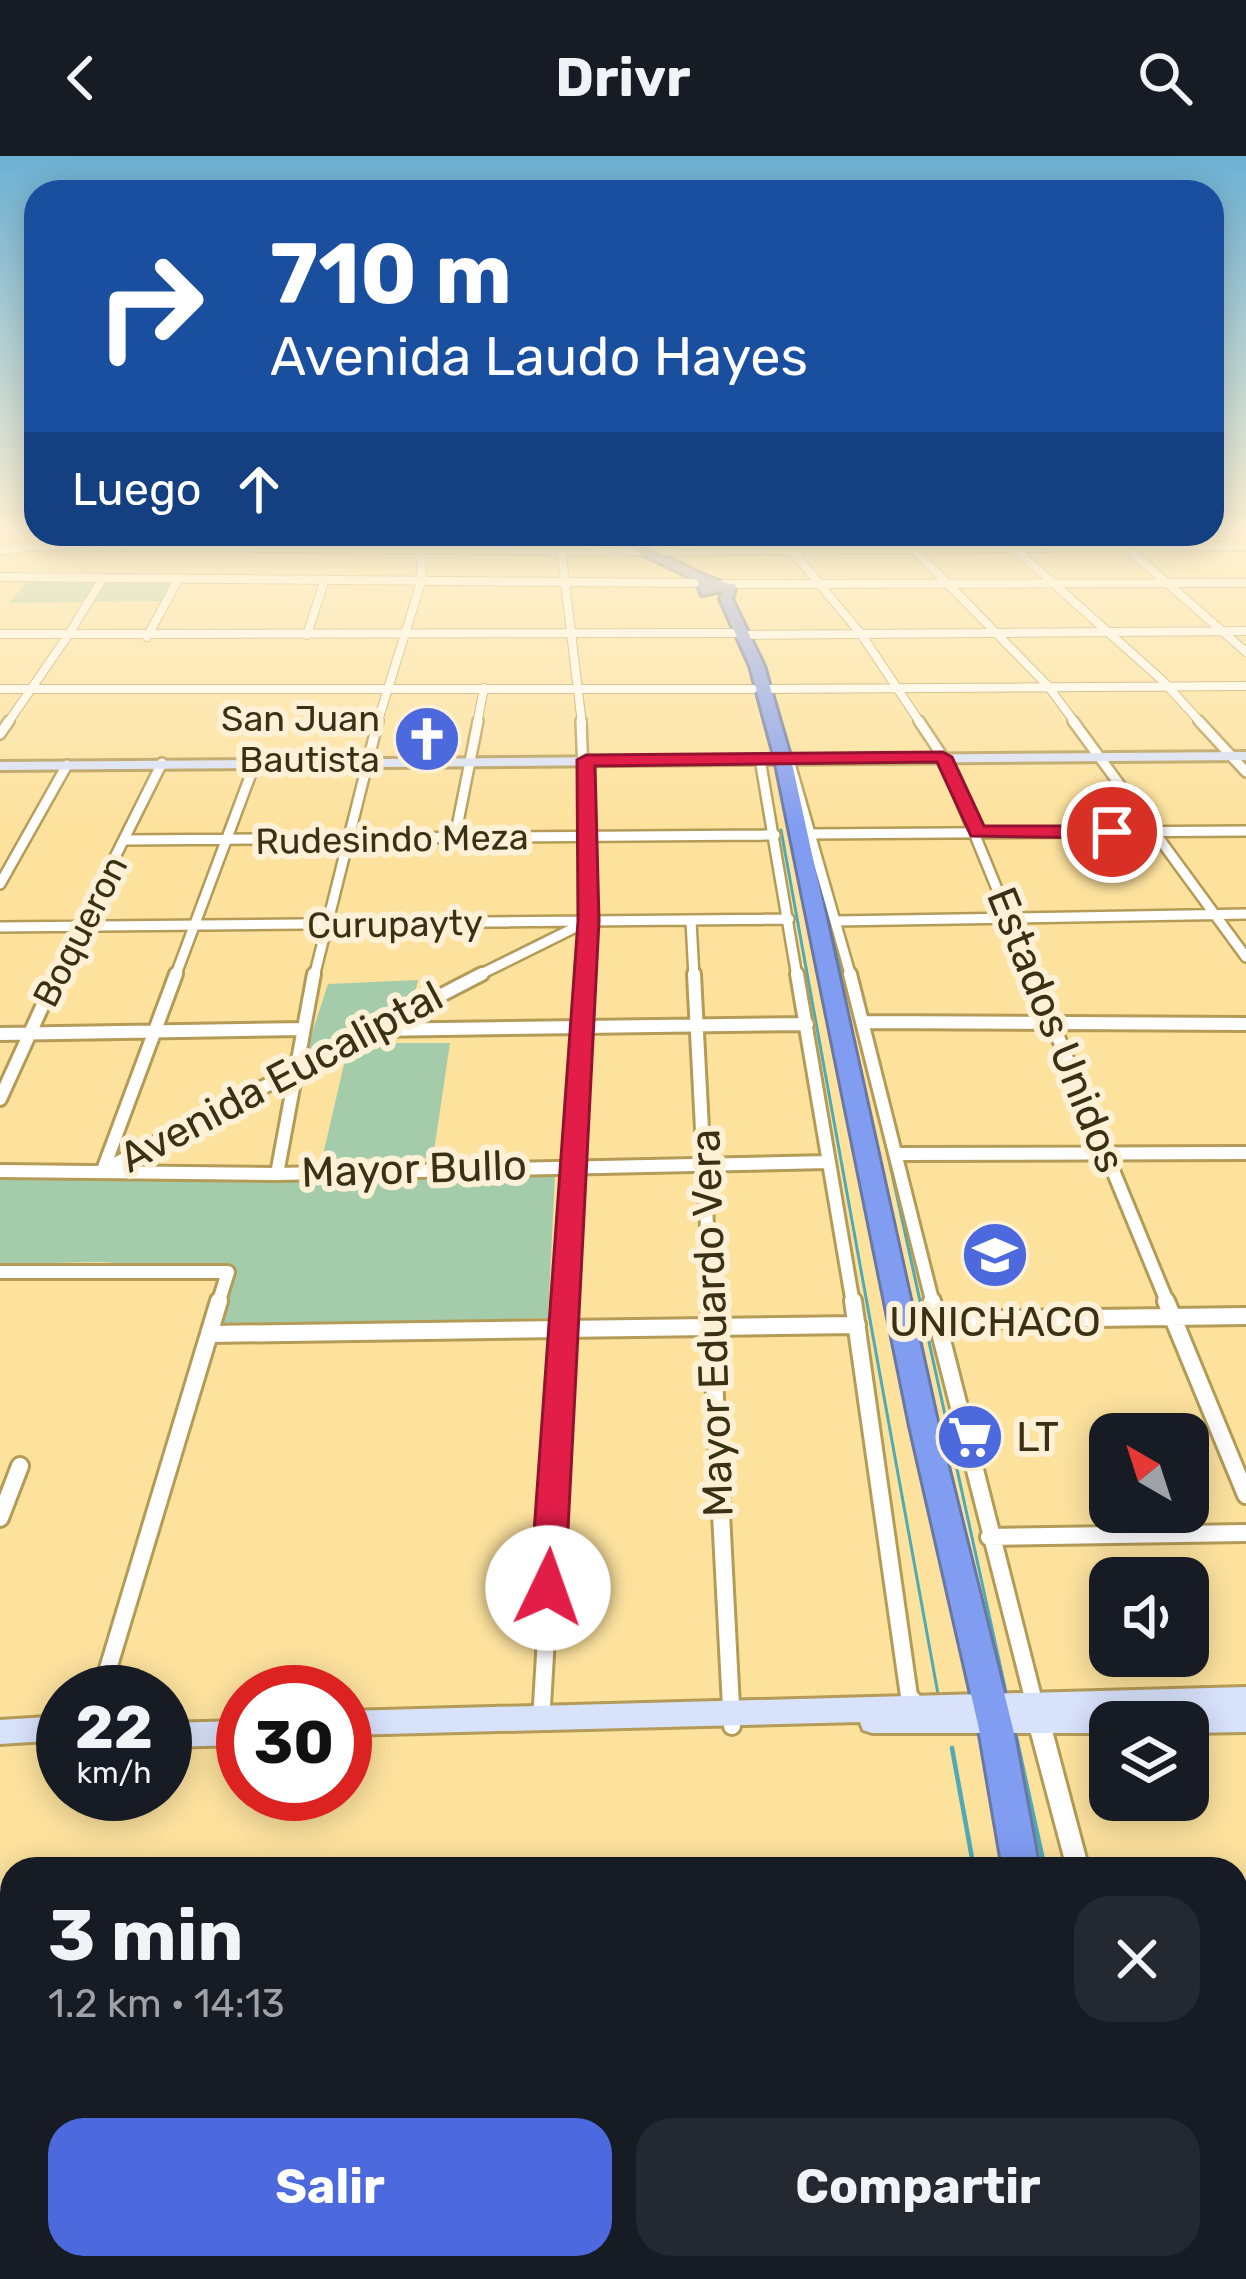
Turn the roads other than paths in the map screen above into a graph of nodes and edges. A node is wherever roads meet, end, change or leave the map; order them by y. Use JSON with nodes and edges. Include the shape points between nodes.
{"nodes":[{"id":1,"x":73,"y":627,"type":"edge"},
{"id":2,"x":152,"y":627,"type":"edge"},
{"id":3,"x":310,"y":627,"type":"edge"},
{"id":4,"x":406,"y":627,"type":"edge"},
{"id":5,"x":572,"y":627,"type":"edge"},
{"id":6,"x":735,"y":627,"type":"edge"},
{"id":7,"x":738,"y":627,"type":"edge"},
{"id":8,"x":855,"y":627,"type":"edge"},
{"id":9,"x":990,"y":627,"type":"edge"},
{"id":10,"x":1101,"y":627,"type":"edge"},
{"id":11,"x":1218,"y":627,"type":"edge"},
{"id":12,"x":1222,"y":631,"type":"junction"},
{"id":13,"x":1246,"y":631,"type":"edge"},
{"id":14,"x":995,"y":632,"type":"junction"},
{"id":15,"x":1107,"y":632,"type":"junction"},
{"id":16,"x":404,"y":633,"type":"junction"},
{"id":17,"x":0,"y":634,"type":"edge"},
{"id":18,"x":69,"y":634,"type":"junction"},
{"id":19,"x":573,"y":634,"type":"junction"},
{"id":20,"x":741,"y":634,"type":"junction"},
{"id":21,"x":861,"y":634,"type":"junction"},
{"id":22,"x":307,"y":635,"type":"junction"},
{"id":23,"x":147,"y":637,"type":"junction"},
{"id":24,"x":1246,"y":652,"type":"edge"},
{"id":25,"x":1048,"y":686,"type":"junction"},
{"id":26,"x":1246,"y":686,"type":"edge"},
{"id":27,"x":484,"y":688,"type":"junction"},
{"id":28,"x":899,"y":688,"type":"junction"},
{"id":29,"x":1168,"y":688,"type":"junction"},
{"id":30,"x":0,"y":689,"type":"edge"},
{"id":31,"x":34,"y":689,"type":"junction"},
{"id":32,"x":759,"y":689,"type":"junction"},
{"id":33,"x":387,"y":690,"type":"junction"},
{"id":34,"x":578,"y":690,"type":"junction"},
{"id":35,"x":0,"y":734,"type":"edge"},
{"id":36,"x":1102,"y":754,"type":"junction"},
{"id":37,"x":1239,"y":754,"type":"edge"},
{"id":38,"x":942,"y":755,"type":"junction"},
{"id":39,"x":772,"y":757,"type":"junction"},
{"id":40,"x":472,"y":759,"type":"junction"},
{"id":41,"x":586,"y":759,"type":"junction"},
{"id":42,"x":364,"y":761,"type":"junction"},
{"id":43,"x":162,"y":763,"type":"junction"},
{"id":44,"x":255,"y":763,"type":"junction"},
{"id":45,"x":67,"y":765,"type":"junction"},
{"id":46,"x":0,"y":766,"type":"edge"},
{"id":47,"x":1246,"y":772,"type":"edge"},
{"id":48,"x":1246,"y":831,"type":"edge"},
{"id":49,"x":977,"y":832,"type":"junction"},
{"id":50,"x":1158,"y":832,"type":"junction"},
{"id":51,"x":809,"y":834,"type":"junction"},
{"id":52,"x":775,"y":835,"type":"junction"},
{"id":53,"x":455,"y":837,"type":"junction"},
{"id":54,"x":589,"y":837,"type":"junction"},
{"id":55,"x":127,"y":840,"type":"junction"},
{"id":56,"x":343,"y":841,"type":"junction"},
{"id":57,"x":225,"y":842,"type":"junction"},
{"id":58,"x":0,"y":884,"type":"edge"},
{"id":59,"x":1246,"y":914,"type":"edge"},
{"id":60,"x":1214,"y":915,"type":"junction"},
{"id":61,"x":1010,"y":917,"type":"junction"},
{"id":62,"x":790,"y":919,"type":"junction"},
{"id":63,"x":589,"y":921,"type":"junction"},
{"id":64,"x":691,"y":921,"type":"junction"},
{"id":65,"x":828,"y":922,"type":"junction"},
{"id":66,"x":326,"y":925,"type":"junction"},
{"id":67,"x":194,"y":926,"type":"junction"},
{"id":68,"x":0,"y":927,"type":"edge"},
{"id":69,"x":80,"y":927,"type":"junction"},
{"id":70,"x":1246,"y":957,"type":"edge"},
{"id":71,"x":864,"y":1022,"type":"junction"},
{"id":72,"x":807,"y":1024,"type":"junction"},
{"id":73,"x":1053,"y":1024,"type":"junction"},
{"id":74,"x":1246,"y":1024,"type":"edge"},
{"id":75,"x":580,"y":1028,"type":"junction"},
{"id":76,"x":699,"y":1028,"type":"junction"},
{"id":77,"x":301,"y":1029,"type":"junction"},
{"id":78,"x":367,"y":1030,"type":"junction"},
{"id":79,"x":154,"y":1032,"type":"junction"},
{"id":80,"x":27,"y":1033,"type":"junction"},
{"id":81,"x":0,"y":1034,"type":"edge"},
{"id":82,"x":293,"y":1070,"type":"junction"},
{"id":83,"x":0,"y":1099,"type":"edge"},
{"id":84,"x":1246,"y":1153,"type":"edge"},
{"id":85,"x":896,"y":1154,"type":"junction"},
{"id":86,"x":1106,"y":1154,"type":"junction"},
{"id":87,"x":706,"y":1162,"type":"junction"},
{"id":88,"x":828,"y":1162,"type":"junction"},
{"id":89,"x":572,"y":1164,"type":"junction"},
{"id":90,"x":103,"y":1170,"type":"junction"},
{"id":91,"x":0,"y":1171,"type":"edge"},
{"id":92,"x":277,"y":1174,"type":"junction"},
{"id":93,"x":0,"y":1271,"type":"edge"},
{"id":94,"x":1172,"y":1316,"type":"junction"},
{"id":95,"x":1246,"y":1316,"type":"edge"},
{"id":96,"x":935,"y":1320,"type":"junction"},
{"id":97,"x":562,"y":1325,"type":"junction"},
{"id":98,"x":857,"y":1325,"type":"junction"},
{"id":99,"x":710,"y":1326,"type":"junction"},
{"id":100,"x":210,"y":1334,"type":"junction"},
{"id":101,"x":20,"y":1466,"type":"dead end"},
{"id":102,"x":1246,"y":1495,"type":"edge"},
{"id":103,"x":0,"y":1518,"type":"edge"},
{"id":104,"x":1246,"y":1533,"type":"edge"},
{"id":105,"x":989,"y":1537,"type":"junction"},
{"id":106,"x":109,"y":1665,"type":"edge"},
{"id":107,"x":1246,"y":1700,"type":"edge"},
{"id":108,"x":916,"y":1706,"type":"junction"},
{"id":109,"x":985,"y":1712,"type":"junction"},
{"id":110,"x":1038,"y":1712,"type":"junction"},
{"id":111,"x":947,"y":1718,"type":"junction"},
{"id":112,"x":1246,"y":1720,"type":"edge"},
{"id":113,"x":732,"y":1721,"type":"junction"},
{"id":114,"x":540,"y":1724,"type":"junction"},
{"id":115,"x":372,"y":1727,"type":"edge"},
{"id":116,"x":36,"y":1731,"type":"edge"},
{"id":117,"x":0,"y":1736,"type":"edge"},
{"id":118,"x":36,"y":1737,"type":"edge"},
{"id":119,"x":1006,"y":1857,"type":"edge"},
{"id":120,"x":1018,"y":1857,"type":"edge"},
{"id":121,"x":1075,"y":1857,"type":"edge"}],
"edges":[{"from":1,"to":18,"type":"street"},
{"from":2,"to":23,"type":"street"},
{"from":3,"to":22,"type":"street"},
{"from":4,"to":16,"type":"street"},
{"from":5,"to":19,"type":"street"},
{"from":6,"to":20,"type":"highway"},
{"from":7,"to":20,"type":"highway"},
{"from":8,"to":21,"type":"street","name":"Estados Unidos"},
{"from":9,"to":14,"type":"street"},
{"from":10,"to":15,"type":"street"},
{"from":11,"to":12,"type":"street"},
{"from":12,"to":13,"type":"street"},
{"from":12,"to":15,"type":"street"},
{"from":12,"to":24,"type":"street"},
{"from":14,"to":15,"type":"street"},
{"from":14,"to":21,"type":"street"},
{"from":14,"to":25,"type":"street"},
{"from":15,"to":29,"type":"street"},
{"from":16,"to":19,"type":"street"},
{"from":16,"to":22,"type":"street"},
{"from":16,"to":33,"type":"street"},
{"from":17,"to":18,"type":"street"},
{"from":18,"to":23,"type":"street"},
{"from":18,"to":31,"type":"street"},
{"from":19,"to":20,"type":"street"},
{"from":19,"to":34,"type":"street"},
{"from":20,"to":21,"type":"street"},
{"from":20,"to":32,"type":"highway"},
{"from":21,"to":28,"type":"street","name":"Estados Unidos"},
{"from":22,"to":23,"type":"street"},
{"from":25,"to":28,"type":"street"},
{"from":25,"to":29,"type":"street"},
{"from":25,"to":36,"type":"street"},
{"from":26,"to":29,"type":"street"},
{"from":27,"to":33,"type":"street"},
{"from":27,"to":34,"type":"street"},
{"from":27,"to":40,"type":"street"},
{"from":28,"to":32,"type":"street"},
{"from":28,"to":38,"type":"street","name":"Estados Unidos"},
{"from":29,"to":37,"type":"street"},
{"from":30,"to":31,"type":"street"},
{"from":31,"to":33,"type":"street"},
{"from":31,"to":35,"type":"street"},
{"from":32,"to":34,"type":"street"},
{"from":32,"to":39,"type":"highway"},
{"from":33,"to":42,"type":"street"},
{"from":34,"to":41,"type":"street"},
{"from":36,"to":37,"type":"street"},
{"from":36,"to":38,"type":"street"},
{"from":36,"to":50,"type":"street"},
{"from":37,"to":47,"type":"street"},
{"from":38,"to":39,"type":"street"},
{"from":38,"to":49,"type":"street","name":"Estados Unidos"},
{"from":39,"to":41,"type":"street"},
{"from":39,"to":51,"type":"street","via":[[794,773]]},
{"from":39,"to":52,"type":"street"},
{"from":39,"to":65,"type":"highway"},
{"from":39,"to":109,"type":"highway"},
{"from":40,"to":41,"type":"street"},
{"from":40,"to":42,"type":"street"},
{"from":40,"to":53,"type":"street"},
{"from":41,"to":54,"type":"street"},
{"from":42,"to":44,"type":"street"},
{"from":42,"to":56,"type":"street"},
{"from":43,"to":44,"type":"street"},
{"from":43,"to":45,"type":"street"},
{"from":43,"to":55,"type":"street","name":"Boqueron"},
{"from":44,"to":57,"type":"street"},
{"from":45,"to":46,"type":"street"},
{"from":45,"to":58,"type":"street"},
{"from":48,"to":50,"type":"street"},
{"from":49,"to":50,"type":"street"},
{"from":49,"to":51,"type":"street"},
{"from":49,"to":61,"type":"street","name":"Estados Unidos"},
{"from":50,"to":60,"type":"street"},
{"from":51,"to":65,"type":"street"},
{"from":52,"to":54,"type":"street","name":"Rudesindo Meza"},
{"from":52,"to":62,"type":"street"},
{"from":53,"to":54,"type":"street","name":"Rudesindo Meza"},
{"from":53,"to":56,"type":"street","name":"Rudesindo Meza"},
{"from":54,"to":63,"type":"street"},
{"from":55,"to":57,"type":"street","name":"Rudesindo Meza"},
{"from":55,"to":69,"type":"street","name":"Boqueron"},
{"from":56,"to":57,"type":"street","name":"Rudesindo Meza"},
{"from":56,"to":66,"type":"street"},
{"from":57,"to":67,"type":"street"},
{"from":59,"to":60,"type":"street"},
{"from":60,"to":61,"type":"street"},
{"from":60,"to":70,"type":"street"},
{"from":61,"to":65,"type":"street"},
{"from":61,"to":73,"type":"street","name":"Estados Unidos"},
{"from":62,"to":64,"type":"street","name":"Curupayty"},
{"from":62,"to":72,"type":"street"},
{"from":63,"to":64,"type":"street","name":"Curupayty"},
{"from":63,"to":66,"type":"street","name":"Curupayty"},
{"from":63,"to":75,"type":"street"},
{"from":63,"to":78,"type":"street","name":"Avenida Eucaliptal"},
{"from":64,"to":76,"type":"street","name":"Mayor Eduardo Vera"},
{"from":65,"to":71,"type":"street"},
{"from":65,"to":109,"type":"highway"},
{"from":66,"to":67,"type":"street","name":"Curupayty"},
{"from":66,"to":77,"type":"street"},
{"from":67,"to":69,"type":"street","name":"Curupayty"},
{"from":67,"to":79,"type":"street"},
{"from":68,"to":69,"type":"street","name":"Curupayty"},
{"from":69,"to":80,"type":"street","name":"Boqueron"},
{"from":71,"to":73,"type":"street"},
{"from":71,"to":85,"type":"street"},
{"from":72,"to":76,"type":"street"},
{"from":72,"to":88,"type":"street"},
{"from":73,"to":74,"type":"street"},
{"from":73,"to":86,"type":"street","name":"Estados Unidos"},
{"from":75,"to":76,"type":"street"},
{"from":75,"to":78,"type":"street"},
{"from":75,"to":89,"type":"street"},
{"from":76,"to":87,"type":"street","name":"Mayor Eduardo Vera"},
{"from":77,"to":79,"type":"street"},
{"from":77,"to":82,"type":"street"},
{"from":78,"to":82,"type":"street","name":"Avenida Eucaliptal"},
{"from":79,"to":80,"type":"street"},
{"from":79,"to":90,"type":"street"},
{"from":80,"to":81,"type":"street"},
{"from":80,"to":83,"type":"street","name":"Boqueron"},
{"from":82,"to":90,"type":"street","name":"Avenida Eucaliptal"},
{"from":82,"to":92,"type":"street"},
{"from":84,"to":86,"type":"street"},
{"from":85,"to":86,"type":"street"},
{"from":85,"to":96,"type":"street"},
{"from":86,"to":94,"type":"street","name":"Estados Unidos"},
{"from":87,"to":88,"type":"street","name":"Mayor Bullo"},
{"from":87,"to":89,"type":"street","name":"Mayor Bullo"},
{"from":87,"to":99,"type":"street","name":"Mayor Eduardo Vera"},
{"from":88,"to":98,"type":"street"},
{"from":89,"to":92,"type":"street","name":"Mayor Bullo"},
{"from":89,"to":97,"type":"street"},
{"from":90,"to":91,"type":"street","name":"Mayor Bullo"},
{"from":90,"to":92,"type":"street","name":"Mayor Bullo"},
{"from":93,"to":100,"type":"street","via":[[228,1272]]},
{"from":94,"to":95,"type":"street"},
{"from":94,"to":96,"type":"street"},
{"from":94,"to":102,"type":"street","name":"Estados Unidos"},
{"from":96,"to":105,"type":"street"},
{"from":97,"to":99,"type":"street"},
{"from":97,"to":100,"type":"street"},
{"from":97,"to":114,"type":"street"},
{"from":98,"to":99,"type":"street"},
{"from":98,"to":108,"type":"street"},
{"from":99,"to":113,"type":"street","name":"Mayor Eduardo Vera"},
{"from":100,"to":106,"type":"street"},
{"from":101,"to":103,"type":"street"},
{"from":104,"to":105,"type":"street"},
{"from":105,"to":110,"type":"street"},
{"from":107,"to":110,"type":"street","via":[[1066,1703]]},
{"from":108,"to":109,"type":"street"},
{"from":108,"to":111,"type":"street"},
{"from":108,"to":113,"type":"street"},
{"from":109,"to":110,"type":"street"},
{"from":109,"to":111,"type":"street"},
{"from":109,"to":119,"type":"highway"},
{"from":109,"to":120,"type":"highway"},
{"from":110,"to":112,"type":"street"},
{"from":110,"to":121,"type":"street"},
{"from":111,"to":113,"type":"street"},
{"from":113,"to":114,"type":"street"},
{"from":114,"to":115,"type":"street"},
{"from":116,"to":117,"type":"street"},
{"from":117,"to":118,"type":"street"}]}
